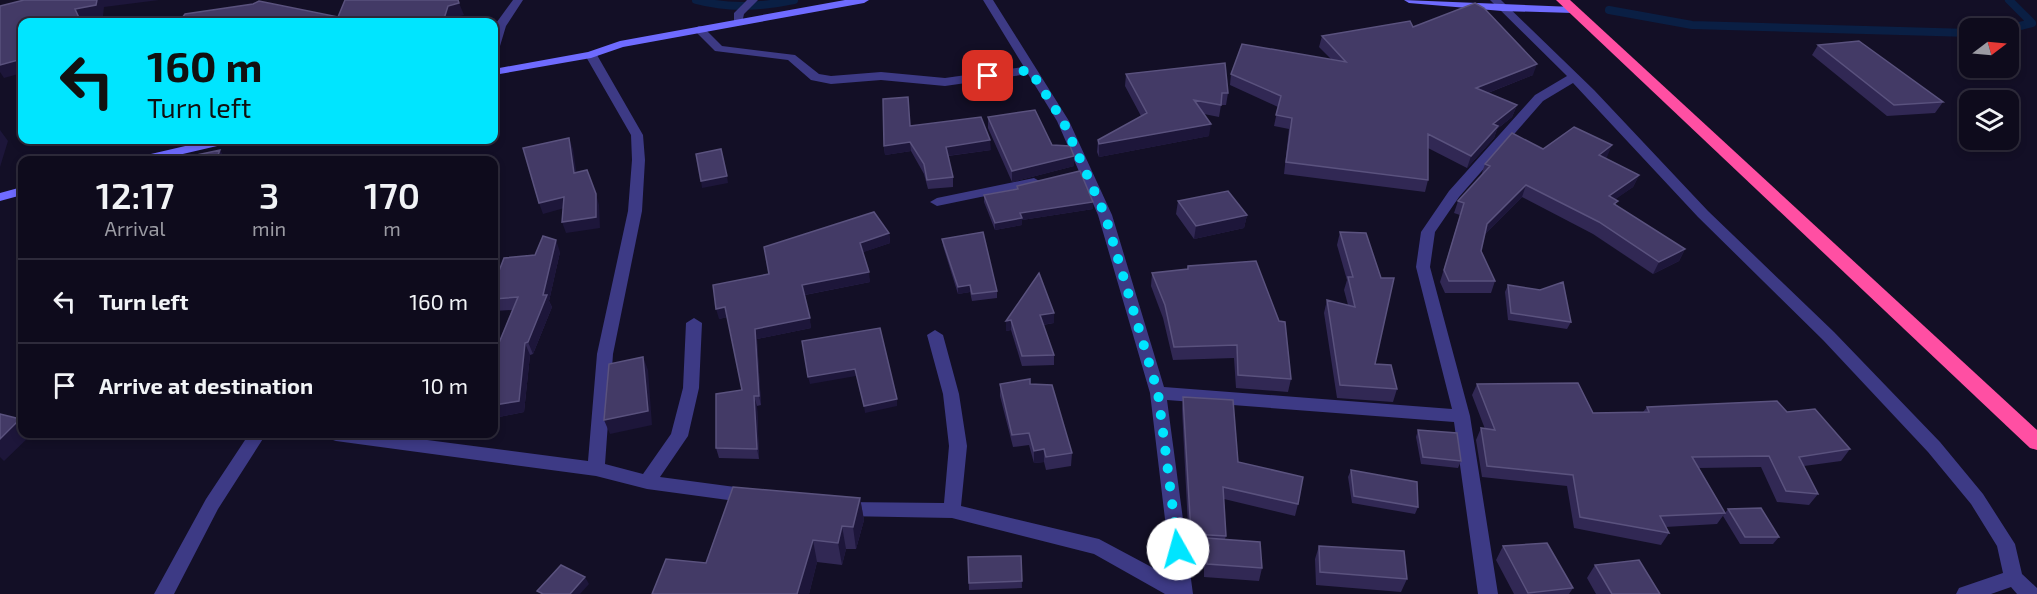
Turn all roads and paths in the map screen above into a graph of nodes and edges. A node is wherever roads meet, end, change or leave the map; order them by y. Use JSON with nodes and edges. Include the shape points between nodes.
{"nodes":[{"id":1,"x":518,"y":0,"type":"edge"},
{"id":2,"x":753,"y":0,"type":"edge"},
{"id":3,"x":864,"y":0,"type":"edge"},
{"id":4,"x":988,"y":0,"type":"edge"},
{"id":5,"x":1408,"y":0,"type":"edge"},
{"id":6,"x":1498,"y":4,"type":"edge"},
{"id":7,"x":1567,"y":5,"type":"edge"},
{"id":8,"x":739,"y":17,"type":"junction"},
{"id":9,"x":699,"y":29,"type":"junction"},
{"id":10,"x":498,"y":33,"type":"edge"},
{"id":11,"x":591,"y":55,"type":"junction"},
{"id":12,"x":1030,"y":70,"type":"junction"},
{"id":13,"x":498,"y":71,"type":"edge"},
{"id":14,"x":1574,"y":77,"type":"junction"},
{"id":15,"x":209,"y":144,"type":"edge"},
{"id":16,"x":159,"y":156,"type":"edge"},
{"id":17,"x":1050,"y":178,"type":"edge"},
{"id":18,"x":18,"y":192,"type":"edge"},
{"id":19,"x":0,"y":197,"type":"edge"},
{"id":20,"x":937,"y":202,"type":"dead end"},
{"id":21,"x":694,"y":322,"type":"dead end"},
{"id":22,"x":935,"y":335,"type":"dead end"},
{"id":23,"x":1158,"y":393,"type":"junction"},
{"id":24,"x":1462,"y":416,"type":"junction"},
{"id":25,"x":255,"y":438,"type":"edge"},
{"id":26,"x":366,"y":438,"type":"edge"},
{"id":27,"x":2037,"y":442,"type":"edge"},
{"id":28,"x":596,"y":469,"type":"junction"},
{"id":29,"x":647,"y":482,"type":"junction"},
{"id":30,"x":765,"y":498,"type":"edge"},
{"id":31,"x":824,"y":507,"type":"edge"},
{"id":32,"x":952,"y":512,"type":"junction"},
{"id":33,"x":2014,"y":578,"type":"junction"},
{"id":34,"x":164,"y":594,"type":"edge"},
{"id":35,"x":1182,"y":594,"type":"edge"},
{"id":36,"x":1488,"y":594,"type":"edge"},
{"id":37,"x":1966,"y":594,"type":"edge"},
{"id":38,"x":2030,"y":594,"type":"edge"}],
"edges":[{"from":1,"to":10,"type":"street"},
{"from":2,"to":8,"type":"street"},
{"from":3,"to":8,"type":"main road"},
{"from":4,"to":12,"type":"street"},
{"from":5,"to":6,"type":"main road"},
{"from":6,"to":7,"type":"main road"},
{"from":6,"to":14,"type":"street"},
{"from":7,"to":27,"type":"highway"},
{"from":8,"to":9,"type":"main road"},
{"from":9,"to":11,"type":"main road","via":[[620,44]]},
{"from":9,"to":12,"type":"street","via":[[719,49],[791,57],[815,77],[831,80],[881,76],[945,82]]},
{"from":11,"to":13,"type":"main road"},
{"from":11,"to":28,"type":"street","via":[[637,135],[639,148],[634,217],[603,368]]},
{"from":12,"to":23,"type":"street","via":[[1063,121],[1079,172],[1105,215]]},
{"from":14,"to":24,"type":"street","via":[[1539,98],[1454,194],[1428,232],[1423,267]]},
{"from":14,"to":33,"type":"street","via":[[1704,215],[1879,385],[1984,508],[2015,567]]},
{"from":15,"to":16,"type":"main road"},
{"from":17,"to":20,"type":"street"},
{"from":18,"to":19,"type":"main road"},
{"from":21,"to":29,"type":"street","via":[[691,388],[679,436]]},
{"from":22,"to":32,"type":"street","via":[[951,394],[958,446]]},
{"from":23,"to":24,"type":"street"},
{"from":23,"to":35,"type":"street"},
{"from":24,"to":36,"type":"street"},
{"from":25,"to":34,"type":"street","via":[[212,504]]},
{"from":26,"to":28,"type":"street"},
{"from":28,"to":29,"type":"street"},
{"from":29,"to":30,"type":"street"},
{"from":31,"to":32,"type":"street"},
{"from":32,"to":35,"type":"street","via":[[1099,547]]},
{"from":33,"to":37,"type":"street"},
{"from":33,"to":38,"type":"street"}]}
